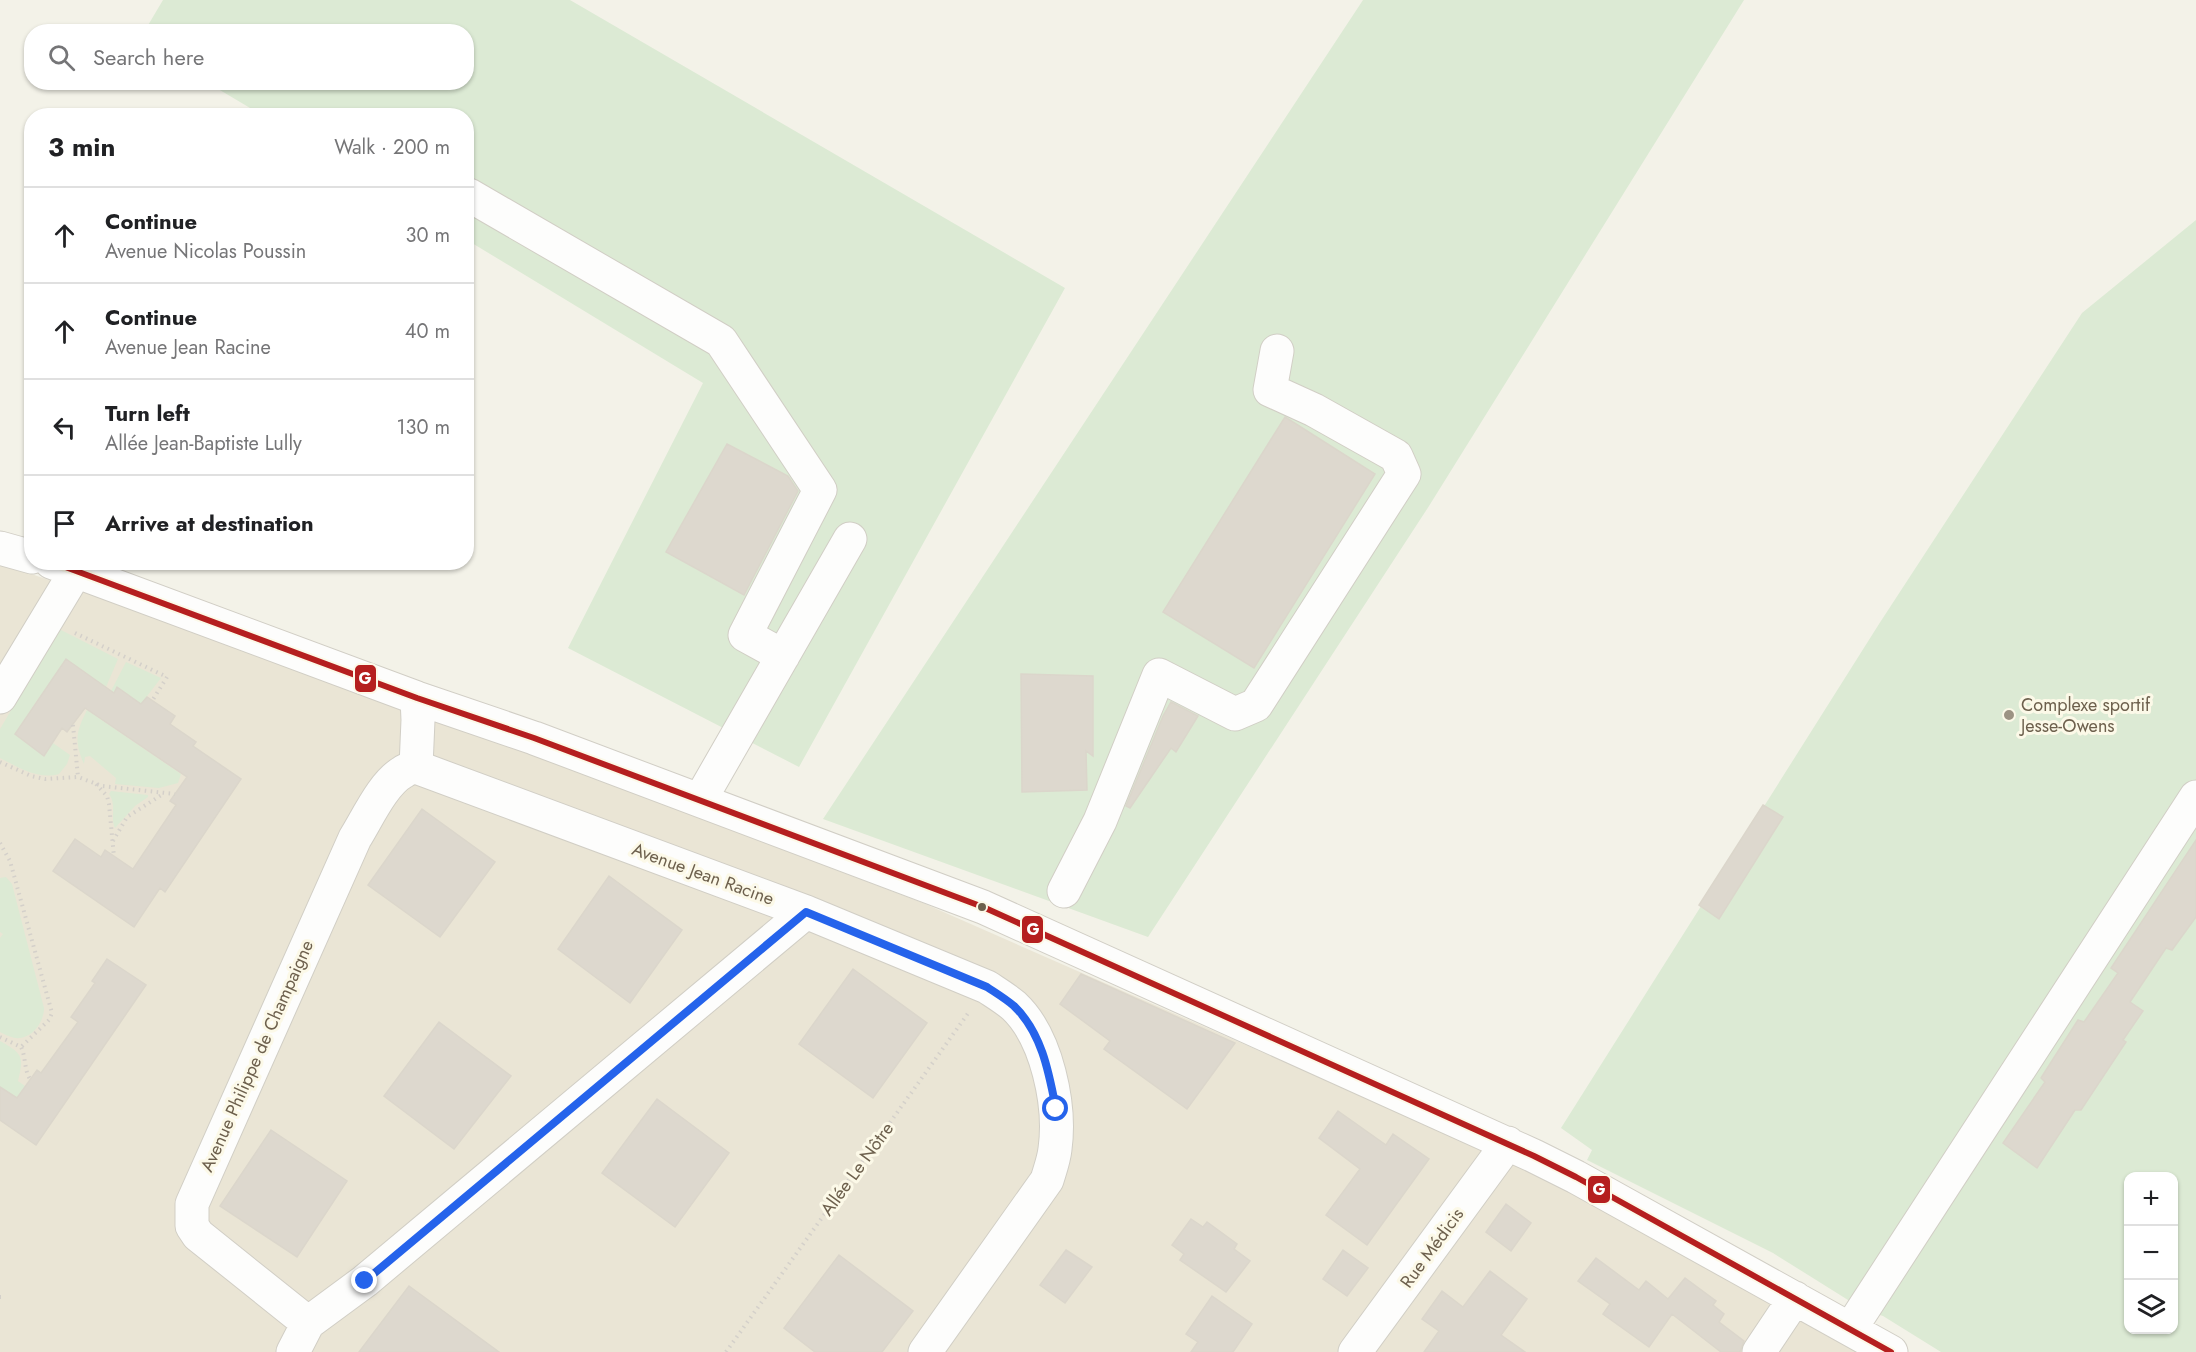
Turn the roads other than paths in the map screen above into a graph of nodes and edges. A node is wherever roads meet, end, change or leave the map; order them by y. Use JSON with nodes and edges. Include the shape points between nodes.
{"nodes":[{"id":1,"x":474,"y":198,"type":"edge"},
{"id":2,"x":1277,"y":351,"type":"dead end"},
{"id":3,"x":850,"y":539,"type":"dead end"},
{"id":4,"x":0,"y":548,"type":"edge"},
{"id":5,"x":24,"y":555,"type":"edge"},
{"id":6,"x":62,"y":570,"type":"edge"},
{"id":7,"x":71,"y":570,"type":"edge"},
{"id":8,"x":783,"y":656,"type":"junction"},
{"id":9,"x":0,"y":698,"type":"edge"},
{"id":10,"x":417,"y":698,"type":"junction"},
{"id":11,"x":416,"y":767,"type":"junction"},
{"id":12,"x":2196,"y":797,"type":"edge"},
{"id":13,"x":700,"y":800,"type":"junction"},
{"id":14,"x":1064,"y":891,"type":"dead end"},
{"id":15,"x":806,"y":912,"type":"junction"},
{"id":16,"x":1508,"y":1143,"type":"junction"},
{"id":17,"x":1795,"y":1298,"type":"junction"},
{"id":18,"x":1851,"y":1328,"type":"junction"},
{"id":19,"x":301,"y":1338,"type":"edge"},
{"id":20,"x":925,"y":1352,"type":"edge"},
{"id":21,"x":1355,"y":1352,"type":"edge"},
{"id":22,"x":1759,"y":1352,"type":"edge"},
{"id":23,"x":1892,"y":1352,"type":"edge"}],
"edges":[{"from":1,"to":8,"type":"street","via":[[721,341],[820,490],[745,635]]},
{"from":2,"to":14,"type":"street","via":[[1270,390],[1396,456],[1404,474],[1256,705],[1235,714],[1159,675],[1100,821]]},
{"from":3,"to":8,"type":"street"},
{"from":4,"to":5,"type":"street"},
{"from":6,"to":9,"type":"street","via":[[47,620]]},
{"from":7,"to":10,"type":"street"},
{"from":8,"to":13,"type":"street"},
{"from":10,"to":11,"type":"street"},
{"from":10,"to":13,"type":"street"},
{"from":11,"to":15,"type":"street","name":"Avenue Jean Racine"},
{"from":11,"to":19,"type":"street","name":"Avenue Philippe de Champaigne","via":[[394,779],[355,838],[192,1204],[192,1226],[198,1235]]},
{"from":12,"to":18,"type":"street"},
{"from":13,"to":16,"type":"street","via":[[983,907]]},
{"from":15,"to":19,"type":"street"},
{"from":15,"to":20,"type":"street","name":"Avenue Jean Racine","via":[[987,987],[1014,1006],[1032,1029],[1048,1068],[1056,1109],[1055,1148],[1047,1180]]},
{"from":16,"to":17,"type":"street"},
{"from":16,"to":21,"type":"street","name":"Rue Médicis"},
{"from":17,"to":18,"type":"street"},
{"from":17,"to":22,"type":"street"},
{"from":18,"to":23,"type":"street"}]}
